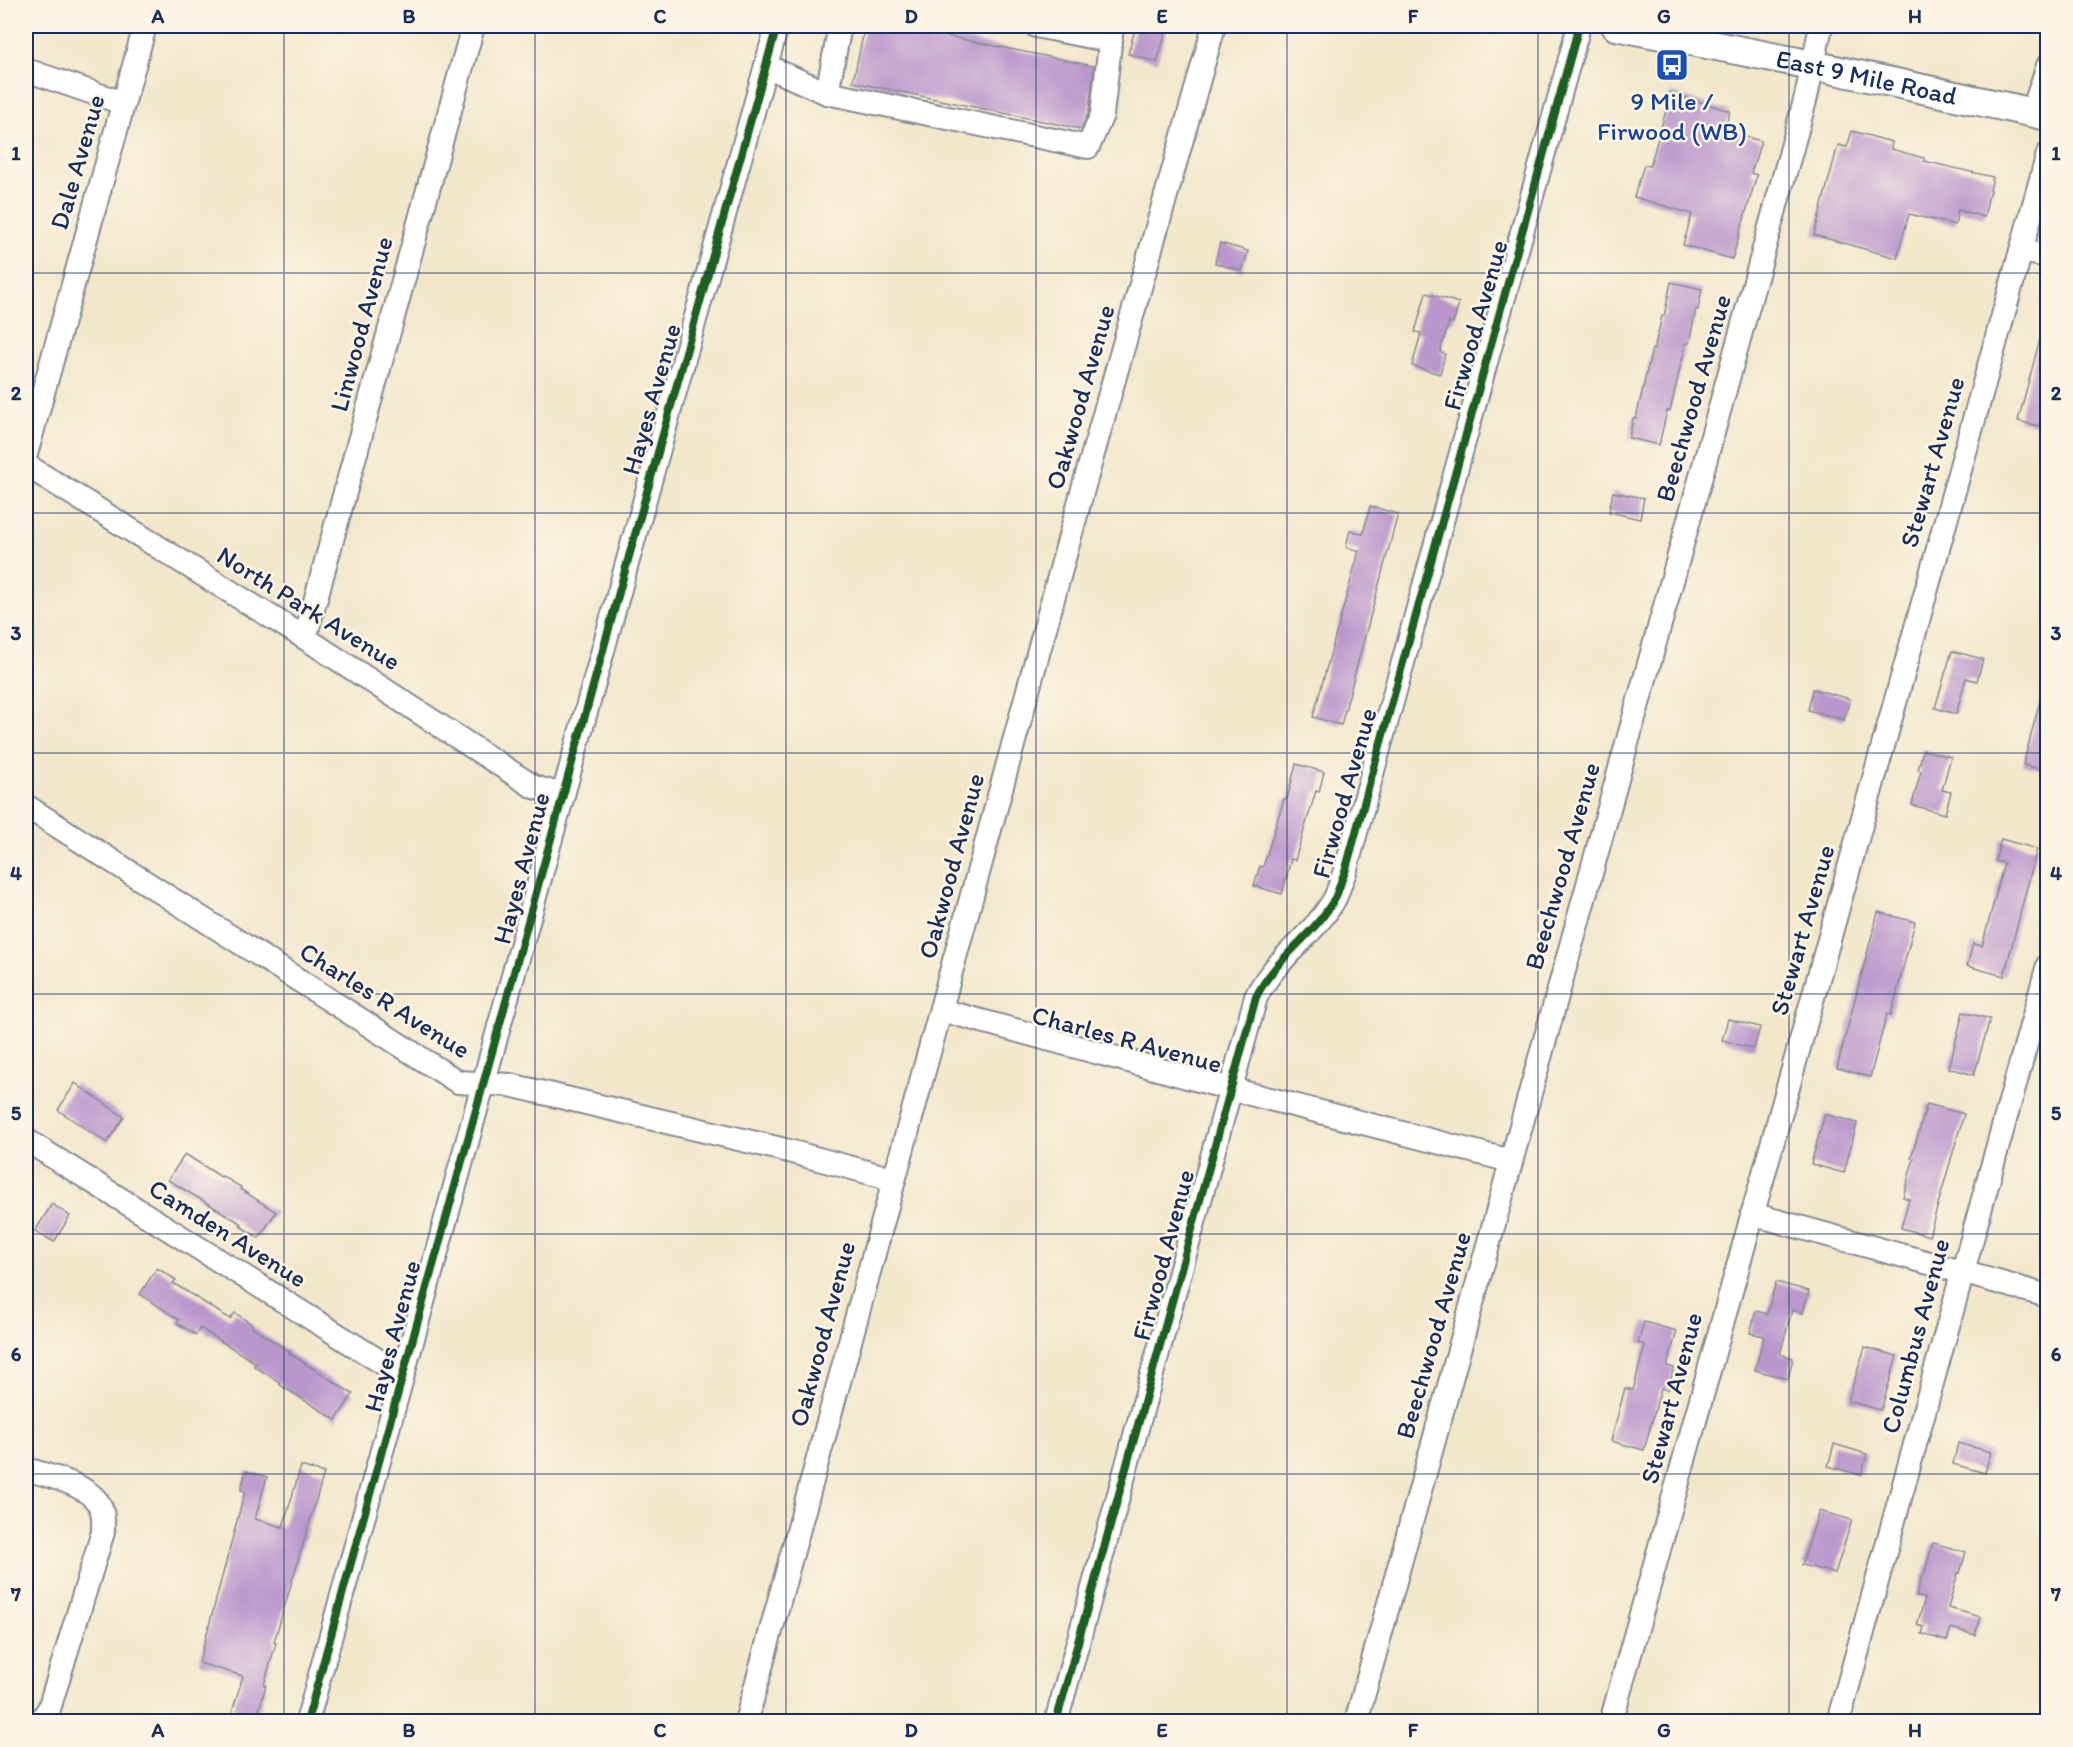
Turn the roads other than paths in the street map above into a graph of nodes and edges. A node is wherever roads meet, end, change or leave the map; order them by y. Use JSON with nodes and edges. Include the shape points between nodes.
{"nodes":[{"id":1,"x":145,"y":26,"type":"edge"},
{"id":2,"x":473,"y":26,"type":"edge"},
{"id":3,"x":777,"y":26,"type":"edge"},
{"id":4,"x":840,"y":26,"type":"edge"},
{"id":5,"x":1036,"y":26,"type":"edge"},
{"id":6,"x":1214,"y":26,"type":"edge"},
{"id":7,"x":1579,"y":26,"type":"edge"},
{"id":8,"x":1616,"y":26,"type":"edge"},
{"id":9,"x":1821,"y":26,"type":"edge"},
{"id":10,"x":1112,"y":33,"type":"edge"},
{"id":11,"x":1812,"y":65,"type":"junction"},
{"id":12,"x":766,"y":66,"type":"junction"},
{"id":13,"x":2048,"y":66,"type":"edge"},
{"id":14,"x":26,"y":70,"type":"edge"},
{"id":15,"x":827,"y":93,"type":"junction"},
{"id":16,"x":123,"y":103,"type":"junction"},
{"id":17,"x":2040,"y":115,"type":"edge"},
{"id":18,"x":2048,"y":154,"type":"edge"},
{"id":19,"x":2021,"y":251,"type":"junction"},
{"id":20,"x":2048,"y":256,"type":"edge"},
{"id":21,"x":26,"y":454,"type":"edge"},
{"id":22,"x":26,"y":465,"type":"edge"},
{"id":23,"x":304,"y":638,"type":"junction"},
{"id":24,"x":563,"y":795,"type":"junction"},
{"id":25,"x":26,"y":806,"type":"edge"},
{"id":26,"x":2048,"y":966,"type":"edge"},
{"id":27,"x":941,"y":1010,"type":"junction"},
{"id":28,"x":483,"y":1084,"type":"junction"},
{"id":29,"x":1231,"y":1089,"type":"junction"},
{"id":30,"x":26,"y":1140,"type":"edge"},
{"id":31,"x":1511,"y":1161,"type":"junction"},
{"id":32,"x":893,"y":1179,"type":"junction"},
{"id":33,"x":1752,"y":1214,"type":"junction"},
{"id":34,"x":1962,"y":1272,"type":"junction"},
{"id":35,"x":2048,"y":1296,"type":"edge"},
{"id":36,"x":404,"y":1368,"type":"junction"},
{"id":37,"x":26,"y":1469,"type":"edge"},
{"id":38,"x":36,"y":1722,"type":"edge"},
{"id":39,"x":307,"y":1722,"type":"edge"},
{"id":40,"x":746,"y":1722,"type":"edge"},
{"id":41,"x":1056,"y":1722,"type":"edge"},
{"id":42,"x":1356,"y":1722,"type":"edge"},
{"id":43,"x":1611,"y":1722,"type":"edge"},
{"id":44,"x":1838,"y":1722,"type":"edge"}],
"edges":[{"from":1,"to":16,"type":"street","name":"Dale Avenue"},
{"from":2,"to":23,"type":"street","name":"Linwood Avenue"},
{"from":3,"to":12,"type":"street","name":"Hayes Avenue"},
{"from":4,"to":15,"type":"street"},
{"from":5,"to":10,"type":"street"},
{"from":6,"to":27,"type":"street","name":"Oakwood Avenue"},
{"from":7,"to":29,"type":"street","name":"Firwood Avenue","via":[[1345,872],[1335,898],[1263,983]]},
{"from":8,"to":11,"type":"main road","name":"East 9 Mile Road"},
{"from":9,"to":11,"type":"street","name":"Beechwood Avenue"},
{"from":10,"to":15,"type":"street","via":[[1102,115],[1088,147]]},
{"from":11,"to":17,"type":"main road","name":"East 9 Mile Road"},
{"from":11,"to":31,"type":"street","name":"Beechwood Avenue"},
{"from":12,"to":15,"type":"street"},
{"from":12,"to":24,"type":"street","name":"Hayes Avenue"},
{"from":13,"to":17,"type":"street"},
{"from":14,"to":16,"type":"street"},
{"from":16,"to":21,"type":"street","name":"Dale Avenue"},
{"from":18,"to":19,"type":"street","name":"Stewart Avenue"},
{"from":19,"to":20,"type":"street"},
{"from":19,"to":33,"type":"street","name":"Stewart Avenue"},
{"from":22,"to":23,"type":"street","name":"North Park Avenue"},
{"from":23,"to":24,"type":"street","name":"North Park Avenue","via":[[534,787]]},
{"from":24,"to":28,"type":"street","name":"Hayes Avenue"},
{"from":25,"to":28,"type":"street","name":"Charles R Avenue","via":[[458,1082]]},
{"from":26,"to":34,"type":"street","name":"Columbus Avenue"},
{"from":27,"to":29,"type":"street","name":"Charles R Avenue"},
{"from":27,"to":32,"type":"street","name":"Oakwood Avenue"},
{"from":28,"to":32,"type":"street","name":"Charles R Avenue","via":[[510,1085],[613,1108]]},
{"from":28,"to":36,"type":"street","name":"Hayes Avenue"},
{"from":29,"to":31,"type":"street","name":"Charles R Avenue"},
{"from":29,"to":41,"type":"street","name":"Firwood Avenue"},
{"from":30,"to":36,"type":"street","name":"Camden Avenue","via":[[381,1362]]},
{"from":31,"to":42,"type":"street","name":"Beechwood Avenue"},
{"from":32,"to":40,"type":"street","name":"Oakwood Avenue"},
{"from":33,"to":34,"type":"street"},
{"from":33,"to":43,"type":"street","name":"Stewart Avenue"},
{"from":34,"to":35,"type":"street"},
{"from":34,"to":44,"type":"street","name":"Columbus Avenue"},
{"from":36,"to":39,"type":"street","name":"Hayes Avenue"},
{"from":37,"to":38,"type":"street","via":[[87,1492],[96,1499],[104,1520],[49,1709]]}]}
